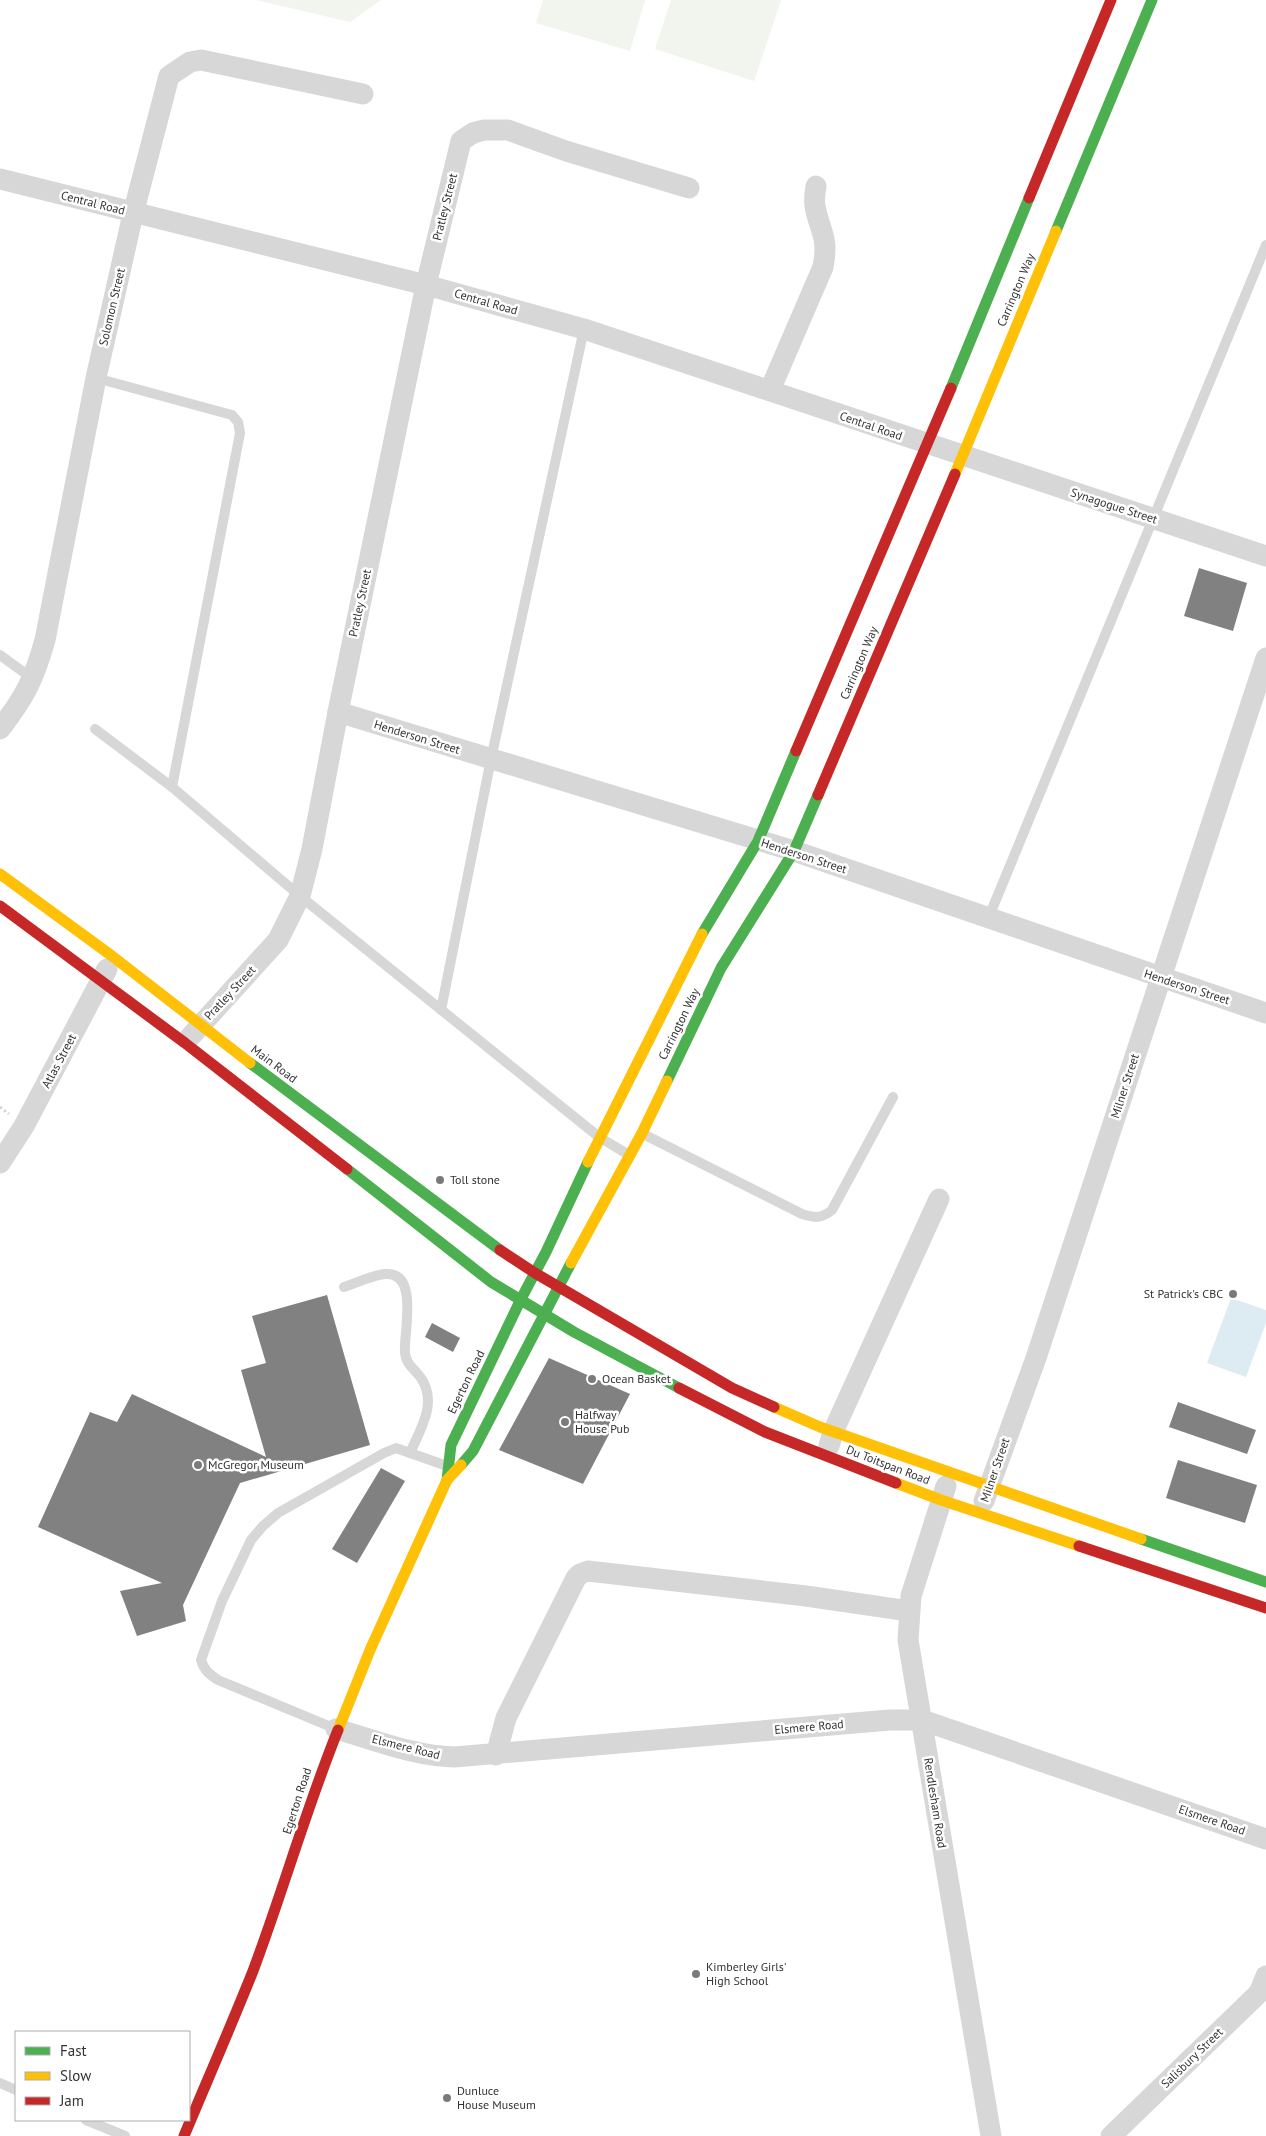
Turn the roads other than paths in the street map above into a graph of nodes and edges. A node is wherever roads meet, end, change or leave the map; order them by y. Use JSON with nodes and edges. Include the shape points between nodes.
{"nodes":[{"id":1,"x":1111,"y":0,"type":"edge"},
{"id":2,"x":1152,"y":0,"type":"edge"},
{"id":3,"x":362,"y":94,"type":"dead end"},
{"id":4,"x":0,"y":179,"type":"edge"},
{"id":5,"x":816,"y":186,"type":"dead end"},
{"id":6,"x":689,"y":188,"type":"dead end"},
{"id":7,"x":133,"y":214,"type":"junction"},
{"id":8,"x":1266,"y":245,"type":"edge"},
{"id":9,"x":426,"y":285,"type":"junction"},
{"id":10,"x":584,"y":329,"type":"junction"},
{"id":11,"x":96,"y":378,"type":"junction"},
{"id":12,"x":770,"y":390,"type":"junction"},
{"id":13,"x":927,"y":445,"type":"junction"},
{"id":14,"x":963,"y":456,"type":"junction"},
{"id":15,"x":1154,"y":518,"type":"junction"},
{"id":16,"x":1266,"y":556,"type":"edge"},
{"id":17,"x":0,"y":655,"type":"edge"},
{"id":18,"x":1266,"y":658,"type":"edge"},
{"id":19,"x":33,"y":679,"type":"junction"},
{"id":20,"x":338,"y":712,"type":"junction"},
{"id":21,"x":0,"y":729,"type":"edge"},
{"id":22,"x":95,"y":729,"type":"dead end"},
{"id":23,"x":491,"y":759,"type":"junction"},
{"id":24,"x":172,"y":788,"type":"junction"},
{"id":25,"x":758,"y":840,"type":"junction"},
{"id":26,"x":794,"y":851,"type":"junction"},
{"id":27,"x":0,"y":874,"type":"edge"},
{"id":28,"x":300,"y":896,"type":"junction"},
{"id":29,"x":0,"y":906,"type":"edge"},
{"id":30,"x":988,"y":919,"type":"junction"},
{"id":31,"x":112,"y":956,"type":"junction"},
{"id":32,"x":1160,"y":978,"type":"junction"},
{"id":33,"x":102,"y":981,"type":"junction"},
{"id":34,"x":441,"y":1010,"type":"junction"},
{"id":35,"x":1266,"y":1013,"type":"edge"},
{"id":36,"x":200,"y":1026,"type":"junction"},
{"id":37,"x":186,"y":1043,"type":"junction"},
{"id":38,"x":893,"y":1097,"type":"dead end"},
{"id":39,"x":642,"y":1133,"type":"junction"},
{"id":40,"x":598,"y":1137,"type":"junction"},
{"id":41,"x":629,"y":1155,"type":"junction"},
{"id":42,"x":0,"y":1163,"type":"edge"},
{"id":43,"x":938,"y":1199,"type":"dead end"},
{"id":44,"x":535,"y":1273,"type":"junction"},
{"id":45,"x":344,"y":1287,"type":"dead end"},
{"id":46,"x":558,"y":1287,"type":"junction"},
{"id":47,"x":521,"y":1299,"type":"junction"},
{"id":48,"x":545,"y":1314,"type":"junction"},
{"id":49,"x":833,"y":1432,"type":"junction"},
{"id":50,"x":410,"y":1453,"type":"junction"},
{"id":51,"x":826,"y":1456,"type":"junction"},
{"id":52,"x":453,"y":1468,"type":"junction"},
{"id":53,"x":951,"y":1474,"type":"junction"},
{"id":54,"x":988,"y":1487,"type":"junction"},
{"id":55,"x":941,"y":1500,"type":"junction"},
{"id":56,"x":980,"y":1513,"type":"junction"},
{"id":57,"x":1266,"y":1582,"type":"edge"},
{"id":58,"x":1266,"y":1608,"type":"edge"},
{"id":59,"x":908,"y":1611,"type":"junction"},
{"id":60,"x":922,"y":1720,"type":"junction"},
{"id":61,"x":336,"y":1729,"type":"junction"},
{"id":62,"x":496,"y":1754,"type":"junction"},
{"id":63,"x":1266,"y":1839,"type":"edge"},
{"id":64,"x":1264,"y":1990,"type":"edge"},
{"id":65,"x":0,"y":2082,"type":"edge"},
{"id":66,"x":15,"y":2090,"type":"edge"},
{"id":67,"x":88,"y":2121,"type":"edge"},
{"id":68,"x":125,"y":2136,"type":"edge"},
{"id":69,"x":184,"y":2136,"type":"edge"},
{"id":70,"x":991,"y":2136,"type":"edge"},
{"id":71,"x":1111,"y":2136,"type":"edge"}],
"edges":[{"from":1,"to":13,"type":"street","name":"Carrington Way"},
{"from":2,"to":14,"type":"street","name":"Carrington Way"},
{"from":3,"to":7,"type":"street","name":"Solomon Street","via":[[201,60],[178,68],[169,76]]},
{"from":4,"to":7,"type":"street","name":"Central Road"},
{"from":5,"to":12,"type":"street","via":[[815,205],[826,242],[824,267]]},
{"from":6,"to":9,"type":"street","name":"Pratley Street","via":[[508,130],[473,133],[462,141]]},
{"from":7,"to":9,"type":"street","name":"Central Road"},
{"from":7,"to":11,"type":"street","name":"Solomon Street"},
{"from":8,"to":15,"type":"lane"},
{"from":9,"to":10,"type":"street","name":"Central Road"},
{"from":9,"to":20,"type":"street","name":"Pratley Street"},
{"from":10,"to":12,"type":"street","name":"Central Road"},
{"from":10,"to":23,"type":"lane"},
{"from":11,"to":19,"type":"street","name":"Solomon Street","via":[[45,640]]},
{"from":11,"to":24,"type":"lane","via":[[232,415],[240,432]]},
{"from":12,"to":13,"type":"street","name":"Central Road"},
{"from":13,"to":14,"type":"street","name":"Central Road"},
{"from":13,"to":25,"type":"street","name":"Carrington Way"},
{"from":14,"to":15,"type":"street","name":"Synagogue Street"},
{"from":14,"to":26,"type":"street","name":"Carrington Way"},
{"from":15,"to":16,"type":"street","name":"Synagogue Street"},
{"from":15,"to":30,"type":"lane"},
{"from":17,"to":19,"type":"lane"},
{"from":18,"to":32,"type":"street","name":"Milner Street"},
{"from":19,"to":21,"type":"street","name":"Solomon Street"},
{"from":20,"to":23,"type":"street","name":"Henderson Street"},
{"from":20,"to":28,"type":"street","name":"Pratley Street"},
{"from":22,"to":24,"type":"lane"},
{"from":23,"to":25,"type":"street","name":"Henderson Street"},
{"from":23,"to":34,"type":"lane"},
{"from":24,"to":28,"type":"lane"},
{"from":25,"to":26,"type":"street","name":"Henderson Street"},
{"from":25,"to":40,"type":"street","name":"Carrington Way","via":[[694,947]]},
{"from":26,"to":30,"type":"street","name":"Henderson Street"},
{"from":26,"to":39,"type":"street","name":"Carrington Way","via":[[720,968]]},
{"from":27,"to":31,"type":"street","name":"Main Road"},
{"from":28,"to":34,"type":"lane"},
{"from":28,"to":36,"type":"street","name":"Pratley Street","via":[[278,940]]},
{"from":29,"to":33,"type":"street"},
{"from":30,"to":32,"type":"street","name":"Henderson Street"},
{"from":31,"to":33,"type":"street","name":"Atlas Street"},
{"from":31,"to":36,"type":"street","name":"Main Road"},
{"from":32,"to":35,"type":"street","name":"Henderson Street"},
{"from":32,"to":54,"type":"street","name":"Milner Street","via":[[1036,1358]]},
{"from":33,"to":37,"type":"street"},
{"from":33,"to":42,"type":"street","name":"Atlas Street","via":[[24,1126]]},
{"from":34,"to":40,"type":"lane"},
{"from":36,"to":37,"type":"street","name":"Pratley Street"},
{"from":36,"to":44,"type":"street","name":"Main Road"},
{"from":37,"to":47,"type":"street","via":[[491,1282]]},
{"from":38,"to":39,"type":"lane","via":[[832,1210],[816,1218],[802,1214]]},
{"from":39,"to":41,"type":"street","name":"Carrington Way"},
{"from":40,"to":41,"type":"lane"},
{"from":40,"to":44,"type":"street","name":"Carrington Way"},
{"from":41,"to":46,"type":"street","name":"Carrington Way"},
{"from":43,"to":49,"type":"street"},
{"from":44,"to":46,"type":"street","name":"Du Toitspan Road"},
{"from":44,"to":47,"type":"street","name":"Carrington Way"},
{"from":45,"to":50,"type":"lane","via":[[384,1274],[396,1277],[403,1285],[408,1312],[404,1354],[409,1366],[423,1380],[428,1409]]},
{"from":46,"to":48,"type":"street","name":"Carrington Way"},
{"from":46,"to":49,"type":"street","name":"Du Toitspan Road","via":[[732,1388]]},
{"from":47,"to":48,"type":"street","name":"Du Toitspan Road"},
{"from":47,"to":52,"type":"street","name":"Egerton Road","via":[[451,1445]]},
{"from":48,"to":51,"type":"street","name":"Du Toitspan Road","via":[[712,1406],[765,1432]]},
{"from":48,"to":52,"type":"street","via":[[473,1451]]},
{"from":49,"to":51,"type":"street"},
{"from":49,"to":53,"type":"street","name":"Du Toitspan Road"},
{"from":50,"to":52,"type":"lane"},
{"from":50,"to":61,"type":"lane","via":[[396,1448],[384,1453],[301,1499],[263,1526],[251,1540],[222,1601],[201,1660],[208,1674],[218,1680]]},
{"from":51,"to":55,"type":"street","name":"Du Toitspan Road"},
{"from":52,"to":61,"type":"street","name":"Egerton Road"},
{"from":53,"to":54,"type":"street","name":"Du Toitspan Road"},
{"from":53,"to":55,"type":"street","name":"Rendlesham Road"},
{"from":54,"to":56,"type":"street","name":"Milner Street"},
{"from":54,"to":57,"type":"street","name":"Du Toitspan Road"},
{"from":55,"to":56,"type":"street","name":"Du Toitspan Road"},
{"from":55,"to":59,"type":"street","name":"Rendlesham Road"},
{"from":56,"to":58,"type":"street","name":"Du Toitspan Road"},
{"from":59,"to":60,"type":"street","name":"Rendlesham Road","via":[[908,1640]]},
{"from":59,"to":62,"type":"street","via":[[588,1571],[576,1578],[506,1718]]},
{"from":60,"to":62,"type":"street","name":"Elsmere Road"},
{"from":60,"to":63,"type":"street","name":"Elsmere Road"},
{"from":60,"to":70,"type":"street","name":"Rendlesham Road"},
{"from":61,"to":62,"type":"street","name":"Elsmere Road","via":[[438,1757]]},
{"from":61,"to":69,"type":"street","name":"Egerton Road","via":[[252,1972]]},
{"from":64,"to":71,"type":"street","name":"Salisbury Street"},
{"from":65,"to":66,"type":"lane"},
{"from":67,"to":68,"type":"lane"}]}
